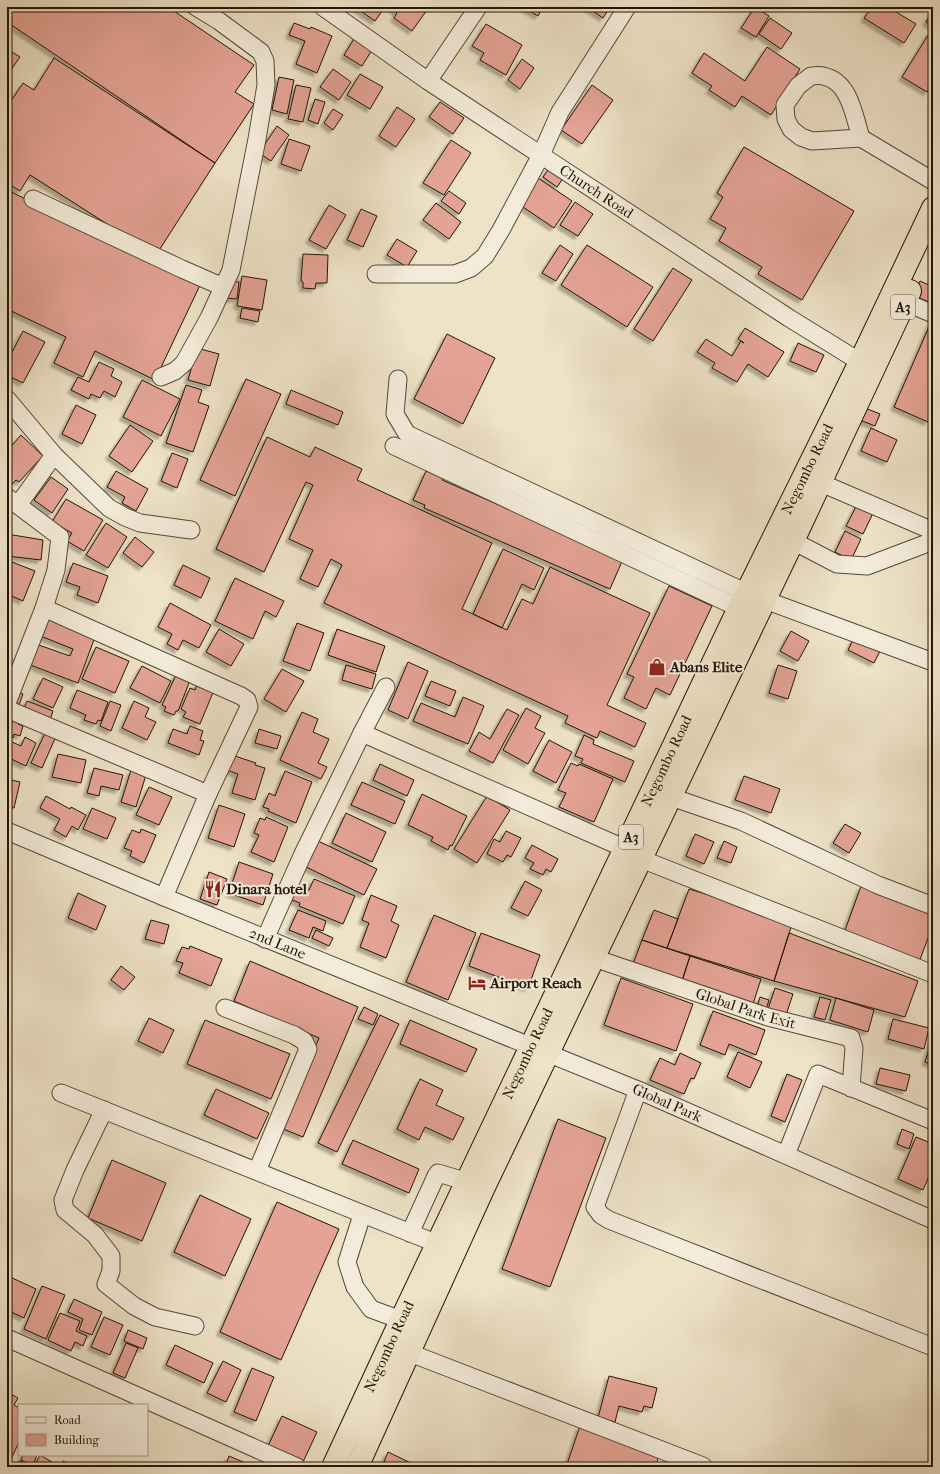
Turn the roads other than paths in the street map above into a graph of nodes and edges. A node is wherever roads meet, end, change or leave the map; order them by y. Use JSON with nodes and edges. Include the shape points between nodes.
{"nodes":[{"id":1,"x":196,"y":7,"type":"edge"},
{"id":2,"x":323,"y":7,"type":"edge"},
{"id":3,"x":478,"y":7,"type":"edge"},
{"id":4,"x":627,"y":7,"type":"edge"},
{"id":5,"x":428,"y":81,"type":"junction"},
{"id":6,"x":861,"y":138,"type":"junction"},
{"id":7,"x":541,"y":155,"type":"junction"},
{"id":8,"x":933,"y":181,"type":"edge"},
{"id":9,"x":33,"y":199,"type":"dead end"},
{"id":10,"x":933,"y":208,"type":"edge"},
{"id":11,"x":933,"y":243,"type":"edge"},
{"id":12,"x":376,"y":274,"type":"dead end"},
{"id":13,"x":223,"y":287,"type":"junction"},
{"id":14,"x":905,"y":302,"type":"junction"},
{"id":15,"x":933,"y":314,"type":"edge"},
{"id":16,"x":866,"y":366,"type":"junction"},
{"id":17,"x":161,"y":377,"type":"dead end"},
{"id":18,"x":398,"y":379,"type":"dead end"},
{"id":19,"x":7,"y":399,"type":"edge"},
{"id":20,"x":394,"y":446,"type":"dead end"},
{"id":21,"x":54,"y":455,"type":"junction"},
{"id":22,"x":821,"y":483,"type":"junction"},
{"id":23,"x":12,"y":501,"type":"edge"},
{"id":24,"x":191,"y":530,"type":"dead end"},
{"id":25,"x":933,"y":531,"type":"edge"},
{"id":26,"x":794,"y":542,"type":"junction"},
{"id":27,"x":933,"y":542,"type":"edge"},
{"id":28,"x":750,"y":600,"type":"junction"},
{"id":29,"x":44,"y":608,"type":"junction"},
{"id":30,"x":933,"y":662,"type":"edge"},
{"id":31,"x":386,"y":687,"type":"dead end"},
{"id":32,"x":7,"y":703,"type":"edge"},
{"id":33,"x":7,"y":709,"type":"edge"},
{"id":34,"x":362,"y":733,"type":"junction"},
{"id":35,"x":208,"y":794,"type":"junction"},
{"id":36,"x":671,"y":797,"type":"junction"},
{"id":37,"x":7,"y":831,"type":"edge"},
{"id":38,"x":633,"y":854,"type":"junction"},
{"id":39,"x":164,"y":897,"type":"junction"},
{"id":40,"x":933,"y":906,"type":"edge"},
{"id":41,"x":265,"y":939,"type":"junction"},
{"id":42,"x":594,"y":958,"type":"junction"},
{"id":43,"x":933,"y":974,"type":"edge"},
{"id":44,"x":225,"y":1008,"type":"dead end"},
{"id":45,"x":539,"y":1050,"type":"junction"},
{"id":46,"x":851,"y":1088,"type":"junction"},
{"id":47,"x":638,"y":1090,"type":"junction"},
{"id":48,"x":61,"y":1093,"type":"dead end"},
{"id":49,"x":104,"y":1110,"type":"junction"},
{"id":50,"x":933,"y":1122,"type":"edge"},
{"id":51,"x":786,"y":1154,"type":"junction"},
{"id":52,"x":257,"y":1171,"type":"junction"},
{"id":53,"x":476,"y":1184,"type":"junction"},
{"id":54,"x":362,"y":1214,"type":"junction"},
{"id":55,"x":933,"y":1220,"type":"edge"},
{"id":56,"x":410,"y":1233,"type":"junction"},
{"id":57,"x":438,"y":1244,"type":"junction"},
{"id":58,"x":401,"y":1320,"type":"junction"},
{"id":59,"x":195,"y":1326,"type":"dead end"},
{"id":60,"x":7,"y":1338,"type":"edge"},
{"id":61,"x":933,"y":1347,"type":"edge"},
{"id":62,"x":410,"y":1353,"type":"junction"},
{"id":63,"x":703,"y":1466,"type":"edge"},
{"id":64,"x":297,"y":1467,"type":"edge"},
{"id":65,"x":333,"y":1467,"type":"edge"},
{"id":66,"x":357,"y":1467,"type":"edge"}],
"edges":[{"from":1,"to":13,"type":"street","via":[[261,52],[265,61],[266,85],[257,139],[231,270]]},
{"from":2,"to":5,"type":"street","name":"Church Road"},
{"from":3,"to":5,"type":"street"},
{"from":4,"to":7,"type":"street","via":[[560,112]]},
{"from":5,"to":7,"type":"street","name":"Church Road"},
{"from":6,"to":6,"type":"street","via":[[812,141],[801,137],[786,119],[785,105],[798,86],[811,76],[823,76],[834,80],[849,98]]},
{"from":6,"to":8,"type":"street"},
{"from":7,"to":12,"type":"street","via":[[485,256],[471,268],[455,274]]},
{"from":7,"to":16,"type":"street","name":"Church Road","via":[[782,314]]},
{"from":9,"to":13,"type":"street"},
{"from":10,"to":16,"type":"highway","name":"Negombo Road","number":"A3"},
{"from":11,"to":14,"type":"highway","name":"Negombo Road","number":"A3"},
{"from":13,"to":17,"type":"street","via":[[184,363],[175,371]]},
{"from":14,"to":15,"type":"street"},
{"from":14,"to":16,"type":"highway","name":"Negombo Road","number":"A3"},
{"from":16,"to":22,"type":"highway","name":"Negombo Road","number":"A3"},
{"from":16,"to":28,"type":"highway","name":"Negombo Road","number":"A3"},
{"from":18,"to":28,"type":"street","via":[[395,414],[407,434]]},
{"from":19,"to":21,"type":"street"},
{"from":20,"to":28,"type":"street"},
{"from":21,"to":23,"type":"street"},
{"from":21,"to":24,"type":"street","via":[[109,508],[125,518],[140,524]]},
{"from":22,"to":25,"type":"street"},
{"from":22,"to":26,"type":"highway","name":"Negombo Road","number":"A3"},
{"from":23,"to":29,"type":"street","via":[[60,537],[56,570]]},
{"from":26,"to":27,"type":"street","via":[[837,564],[867,566]]},
{"from":26,"to":28,"type":"highway","name":"Negombo Road","number":"A3"},
{"from":28,"to":30,"type":"street"},
{"from":28,"to":36,"type":"highway","name":"Negombo Road","number":"A3"},
{"from":28,"to":38,"type":"highway","name":"Negombo Road","number":"A3"},
{"from":29,"to":32,"type":"street"},
{"from":29,"to":35,"type":"street","via":[[247,700],[249,707]]},
{"from":31,"to":34,"type":"street"},
{"from":33,"to":35,"type":"street"},
{"from":34,"to":38,"type":"street"},
{"from":34,"to":41,"type":"street"},
{"from":35,"to":39,"type":"street"},
{"from":36,"to":38,"type":"highway","name":"Negombo Road","number":"A3"},
{"from":36,"to":40,"type":"street","via":[[740,821],[878,885]]},
{"from":37,"to":39,"type":"street","name":"2nd Lane"},
{"from":38,"to":42,"type":"highway","name":"Negombo Road","number":"A3"},
{"from":38,"to":43,"type":"street"},
{"from":38,"to":45,"type":"highway","name":"Negombo Road","number":"A3"},
{"from":39,"to":41,"type":"street","name":"2nd Lane"},
{"from":41,"to":45,"type":"street","name":"2nd Lane"},
{"from":42,"to":45,"type":"highway","name":"Negombo Road","number":"A3"},
{"from":42,"to":46,"type":"street","name":"Global Park Exit","via":[[768,1017],[851,1038],[854,1048]]},
{"from":44,"to":52,"type":"street","via":[[294,1035],[304,1041],[308,1049]]},
{"from":45,"to":47,"type":"street","name":"Global Park"},
{"from":45,"to":53,"type":"highway","name":"Negombo Road","number":"A3"},
{"from":46,"to":50,"type":"street"},
{"from":46,"to":51,"type":"street","via":[[818,1074]]},
{"from":47,"to":51,"type":"street","name":"Global Park"},
{"from":47,"to":61,"type":"street","via":[[595,1207],[601,1215]]},
{"from":48,"to":49,"type":"street"},
{"from":49,"to":52,"type":"street"},
{"from":49,"to":59,"type":"street","via":[[63,1200],[65,1210],[94,1235],[111,1256],[111,1271],[106,1284],[134,1306],[155,1317]]},
{"from":51,"to":55,"type":"street","name":"Global Park"},
{"from":52,"to":54,"type":"street"},
{"from":53,"to":56,"type":"street","via":[[438,1173]]},
{"from":53,"to":57,"type":"highway","name":"Negombo Road","number":"A3"},
{"from":53,"to":62,"type":"highway","name":"Negombo Road","number":"A3"},
{"from":54,"to":56,"type":"street"},
{"from":54,"to":58,"type":"street","via":[[347,1262],[355,1288],[371,1309]]},
{"from":56,"to":57,"type":"street"},
{"from":57,"to":58,"type":"highway","name":"Negombo Road","number":"A3"},
{"from":58,"to":65,"type":"highway","name":"Negombo Road","number":"A3"},
{"from":60,"to":64,"type":"street"},
{"from":62,"to":63,"type":"street"},
{"from":62,"to":66,"type":"highway","name":"Negombo Road","number":"A3"}]}
